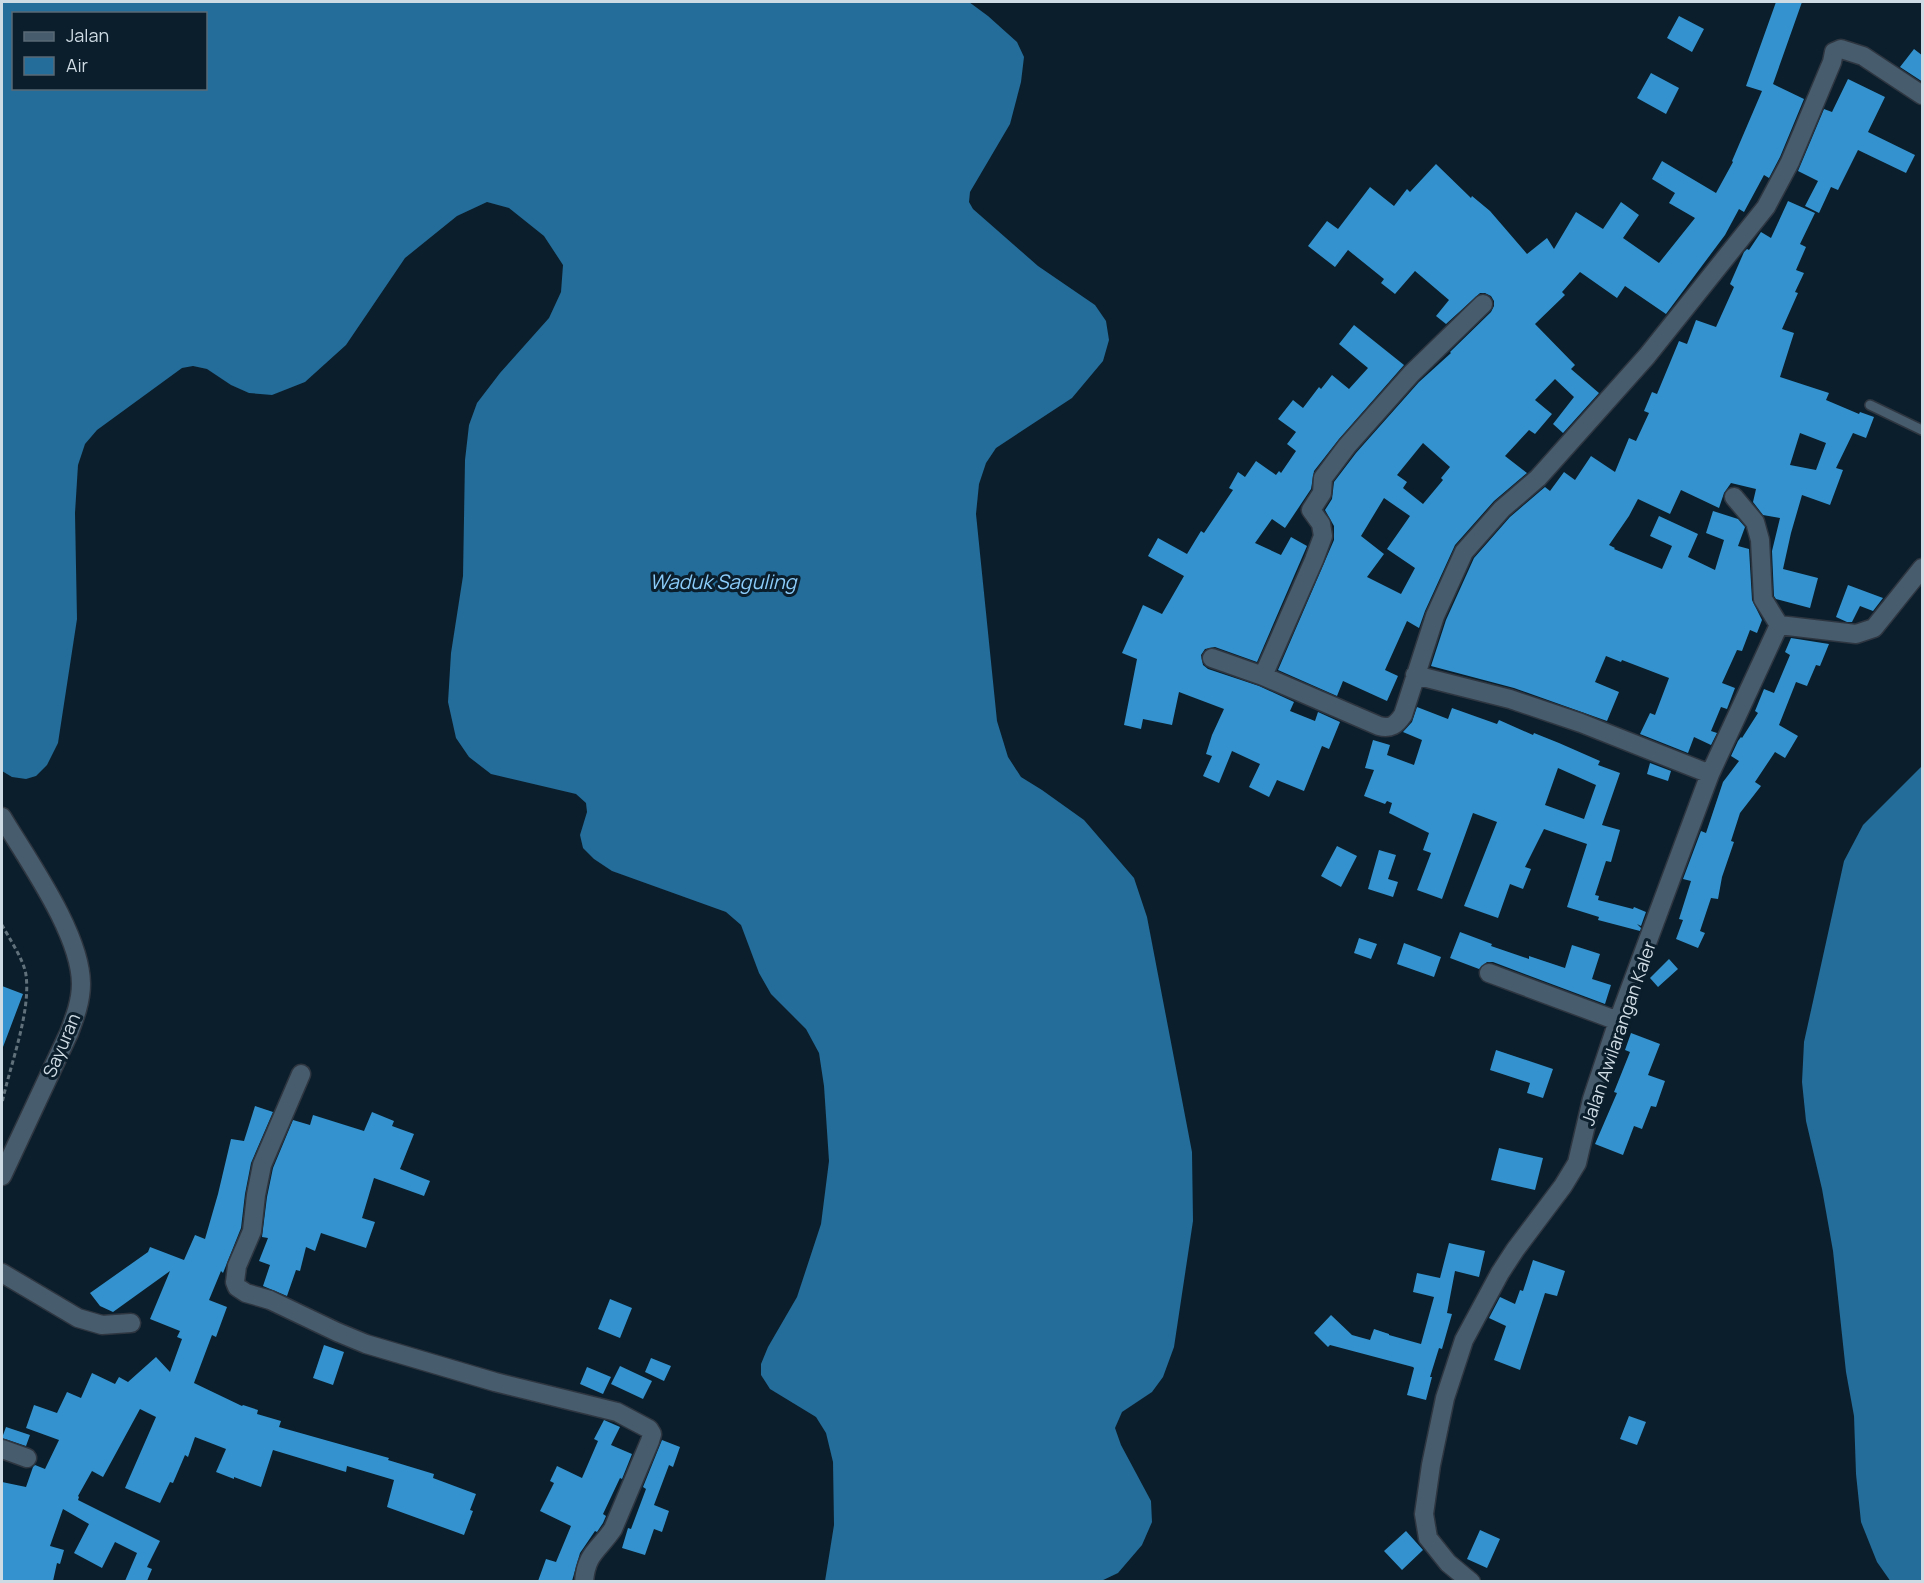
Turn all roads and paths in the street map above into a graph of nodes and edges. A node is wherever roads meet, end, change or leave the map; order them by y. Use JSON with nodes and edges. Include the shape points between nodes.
{"nodes":[{"id":1,"x":1923,"y":94,"type":"edge"},
{"id":2,"x":1483,"y":304,"type":"dead end"},
{"id":3,"x":1870,"y":405,"type":"dead end"},
{"id":4,"x":1923,"y":430,"type":"edge"},
{"id":5,"x":1734,"y":497,"type":"dead end"},
{"id":6,"x":1923,"y":568,"type":"edge"},
{"id":7,"x":1779,"y":625,"type":"junction"},
{"id":8,"x":1212,"y":658,"type":"dead end"},
{"id":9,"x":1415,"y":675,"type":"junction"},
{"id":10,"x":1263,"y":676,"type":"junction"},
{"id":11,"x":1710,"y":774,"type":"junction"},
{"id":12,"x":2,"y":817,"type":"edge"},
{"id":13,"x":2,"y":925,"type":"edge"},
{"id":14,"x":1489,"y":973,"type":"dead end"},
{"id":15,"x":1618,"y":1021,"type":"junction"},
{"id":16,"x":301,"y":1074,"type":"dead end"},
{"id":17,"x":2,"y":1103,"type":"edge"},
{"id":18,"x":2,"y":1176,"type":"edge"},
{"id":19,"x":2,"y":1273,"type":"edge"},
{"id":20,"x":130,"y":1323,"type":"dead end"},
{"id":21,"x":2,"y":1449,"type":"edge"},
{"id":22,"x":27,"y":1458,"type":"dead end"},
{"id":23,"x":584,"y":1581,"type":"edge"},
{"id":24,"x":1471,"y":1581,"type":"edge"}],
"edges":[{"from":1,"to":9,"type":"street","via":[[1863,56],[1841,49],[1834,52],[1790,162],[1766,207],[1647,356],[1538,478],[1502,509],[1464,552]]},
{"from":2,"to":10,"type":"street","via":[[1410,374],[1323,478],[1322,493],[1311,510],[1321,524],[1323,536]]},
{"from":3,"to":4,"type":"lane"},
{"from":5,"to":7,"type":"street","via":[[1755,522],[1760,540],[1763,599]]},
{"from":6,"to":7,"type":"street","via":[[1874,628],[1857,634]]},
{"from":7,"to":11,"type":"street","name":"Jalan Awilarangan Kaler"},
{"from":8,"to":10,"type":"street"},
{"from":9,"to":10,"type":"street","via":[[1403,715],[1397,724],[1387,728]]},
{"from":9,"to":11,"type":"street","via":[[1571,719]]},
{"from":11,"to":15,"type":"street","name":"Jalan Awilarangan Kaler"},
{"from":12,"to":18,"type":"street","name":"Sayuran","via":[[63,920],[79,965],[81,984],[78,1009],[69,1033]]},
{"from":13,"to":17,"type":"path","via":[[26,974],[26,1001]]},
{"from":14,"to":15,"type":"street"},
{"from":15,"to":24,"type":"street","name":"Jalan Awilarangan Kaler","via":[[1592,1099],[1577,1163],[1491,1290],[1464,1340],[1445,1398],[1424,1514],[1428,1538],[1448,1563]]},
{"from":16,"to":23,"type":"street","via":[[262,1165],[252,1231],[237,1266],[237,1287],[366,1344],[616,1412],[650,1429],[650,1441],[613,1529],[588,1558]]},
{"from":19,"to":20,"type":"street","via":[[78,1318],[102,1325]]},
{"from":21,"to":22,"type":"street"}]}
